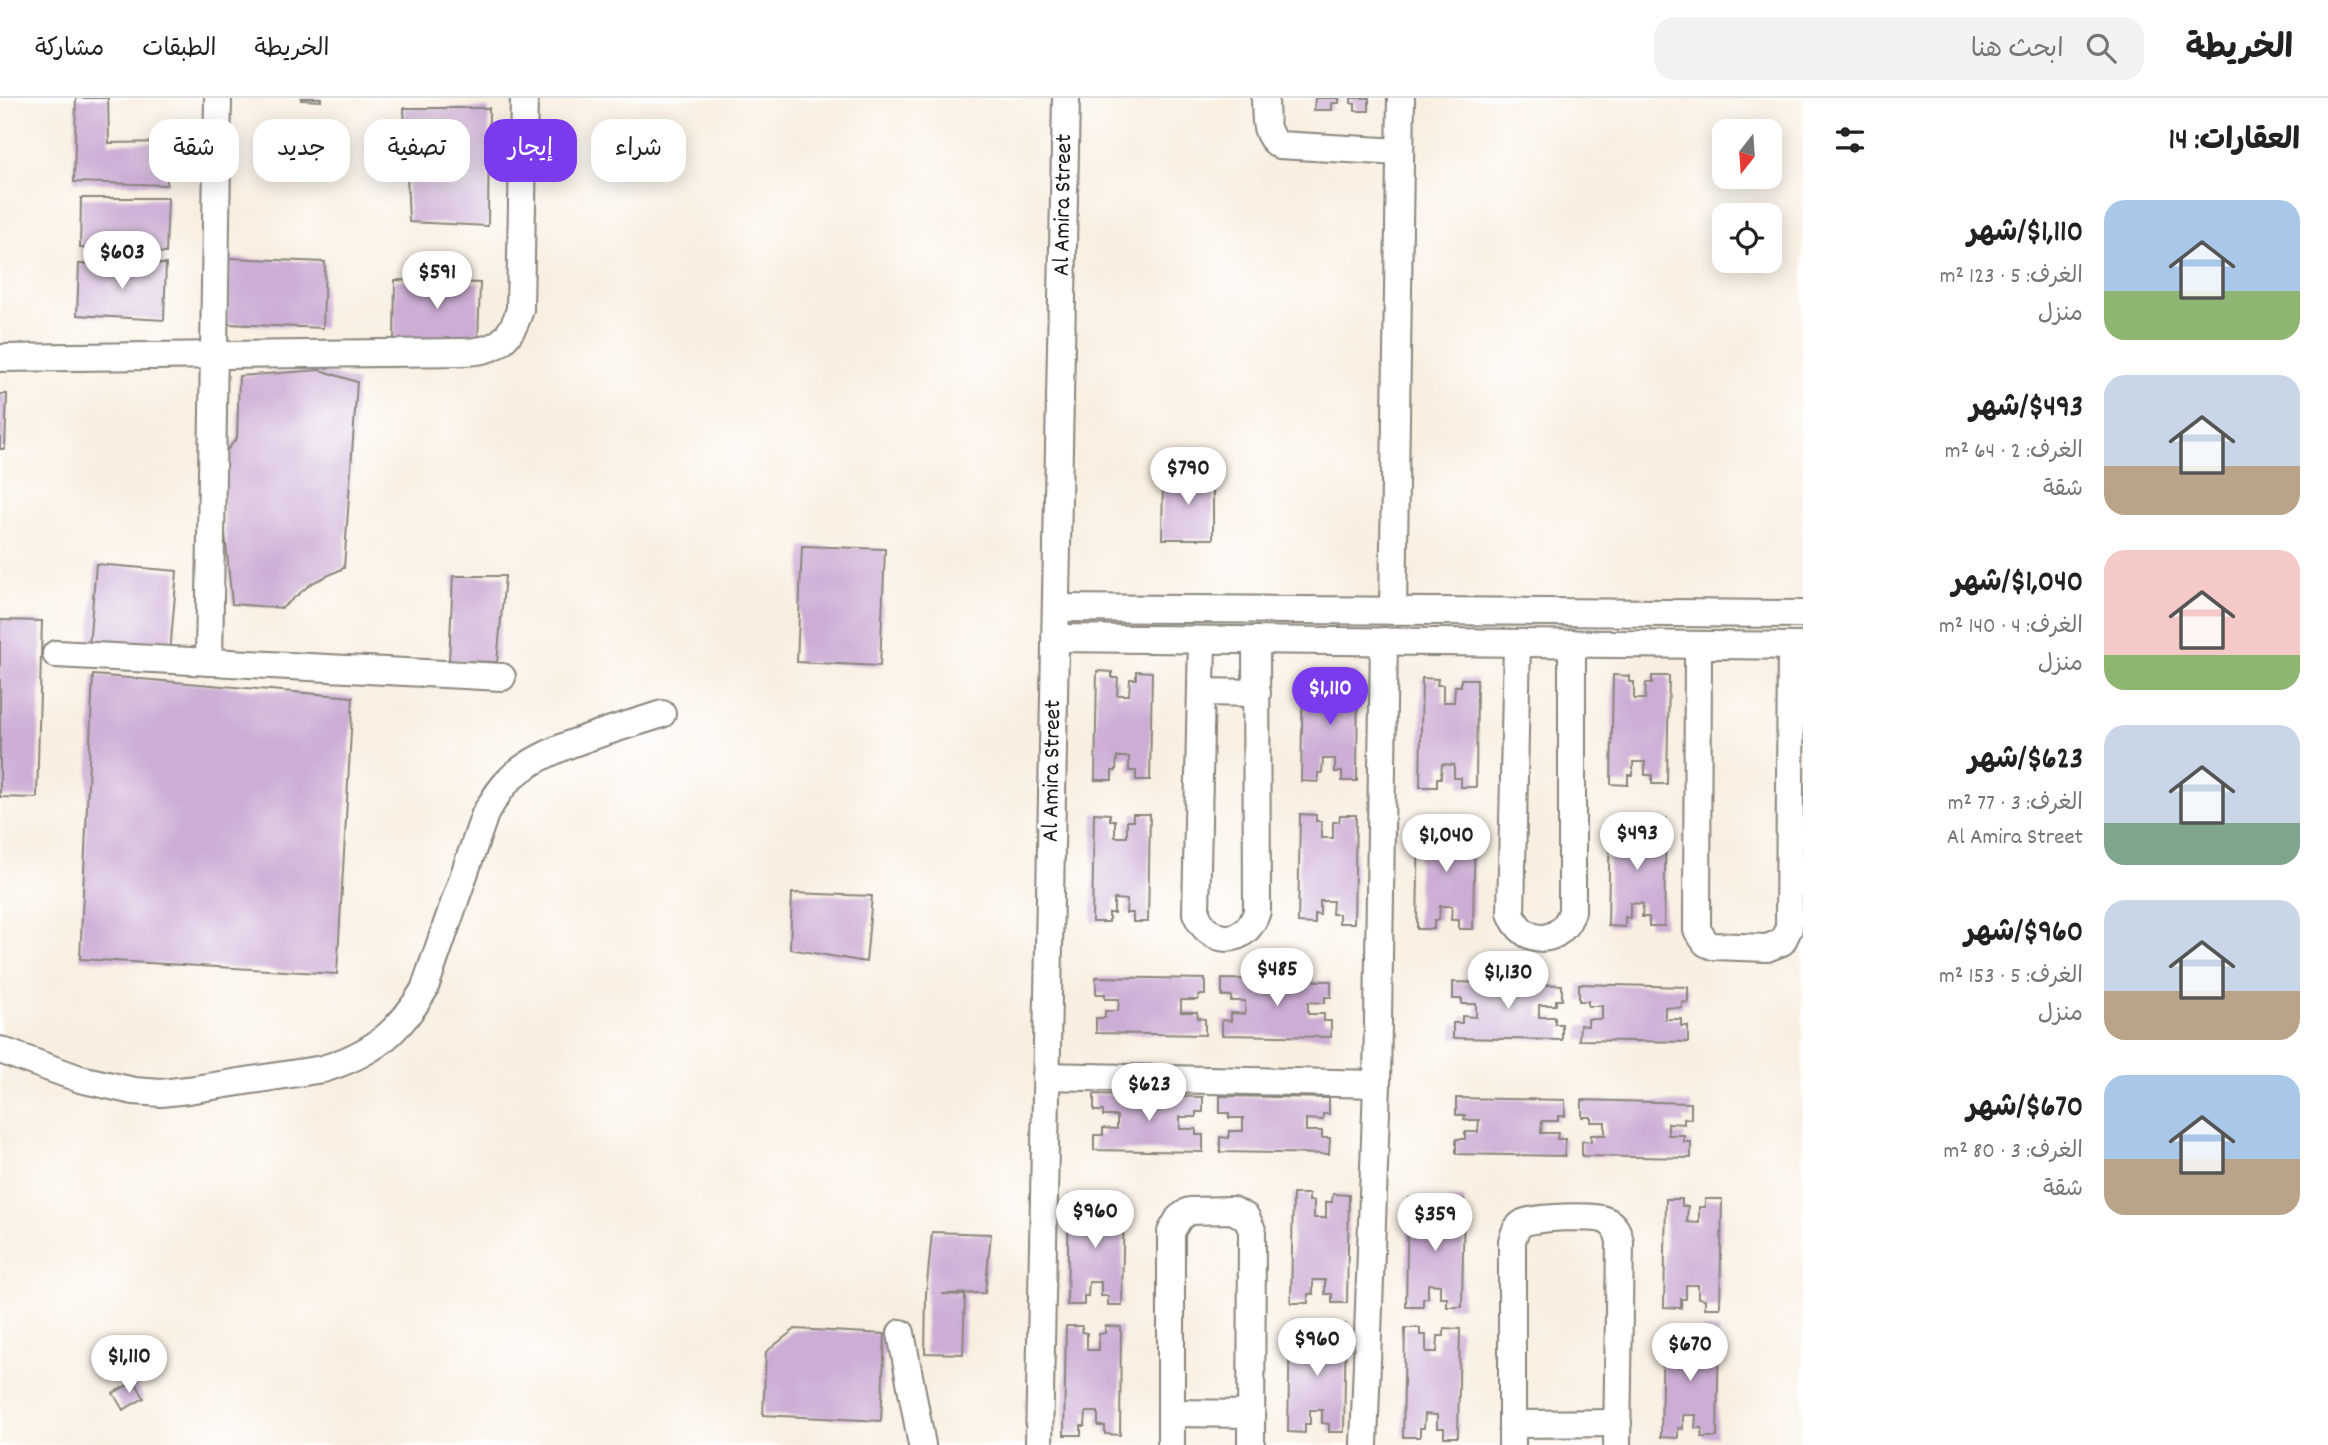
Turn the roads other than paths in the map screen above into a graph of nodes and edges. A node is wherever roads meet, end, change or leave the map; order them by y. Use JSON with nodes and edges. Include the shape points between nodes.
{"nodes":[{"id":1,"x":218,"y":98,"type":"edge"},
{"id":2,"x":524,"y":98,"type":"edge"},
{"id":3,"x":1066,"y":98,"type":"edge"},
{"id":4,"x":1265,"y":98,"type":"edge"},
{"id":5,"x":1401,"y":98,"type":"edge"},
{"id":6,"x":1400,"y":152,"type":"junction"},
{"id":7,"x":214,"y":355,"type":"junction"},
{"id":8,"x":0,"y":358,"type":"edge"},
{"id":9,"x":1056,"y":608,"type":"junction"},
{"id":10,"x":1363,"y":611,"type":"junction"},
{"id":11,"x":1392,"y":611,"type":"junction"},
{"id":12,"x":1429,"y":611,"type":"junction"},
{"id":13,"x":1803,"y":614,"type":"edge"},
{"id":14,"x":1056,"y":638,"type":"junction"},
{"id":15,"x":1202,"y":640,"type":"junction"},
{"id":16,"x":1256,"y":640,"type":"junction"},
{"id":17,"x":1374,"y":641,"type":"junction"},
{"id":18,"x":1429,"y":642,"type":"junction"},
{"id":19,"x":1517,"y":643,"type":"junction"},
{"id":20,"x":1572,"y":643,"type":"junction"},
{"id":21,"x":1698,"y":645,"type":"junction"},
{"id":22,"x":1797,"y":646,"type":"edge"},
{"id":23,"x":56,"y":654,"type":"dead end"},
{"id":24,"x":209,"y":662,"type":"junction"},
{"id":25,"x":502,"y":677,"type":"dead end"},
{"id":26,"x":1201,"y":692,"type":"junction"},
{"id":27,"x":1257,"y":693,"type":"junction"},
{"id":28,"x":662,"y":714,"type":"dead end"},
{"id":29,"x":0,"y":1051,"type":"edge"},
{"id":30,"x":1046,"y":1076,"type":"junction"},
{"id":31,"x":1377,"y":1084,"type":"junction"},
{"id":32,"x":901,"y":1333,"type":"dead end"},
{"id":33,"x":1171,"y":1413,"type":"junction"},
{"id":34,"x":1251,"y":1414,"type":"junction"},
{"id":35,"x":1617,"y":1434,"type":"edge"},
{"id":36,"x":1512,"y":1435,"type":"edge"},
{"id":37,"x":922,"y":1445,"type":"edge"},
{"id":38,"x":1039,"y":1445,"type":"edge"},
{"id":39,"x":1171,"y":1445,"type":"edge"},
{"id":40,"x":1251,"y":1445,"type":"edge"},
{"id":41,"x":1364,"y":1445,"type":"edge"}],
"edges":[{"from":1,"to":7,"type":"street"},
{"from":2,"to":7,"type":"street","via":[[520,309],[506,338],[478,352]]},
{"from":3,"to":9,"type":"street","name":"Al Amira Street"},
{"from":4,"to":6,"type":"street","via":[[1269,136],[1279,145]]},
{"from":5,"to":6,"type":"street"},
{"from":6,"to":11,"type":"street"},
{"from":7,"to":8,"type":"street"},
{"from":7,"to":24,"type":"street"},
{"from":9,"to":10,"type":"street"},
{"from":9,"to":14,"type":"street","name":"Al Amira Street"},
{"from":10,"to":11,"type":"street"},
{"from":10,"to":17,"type":"street"},
{"from":11,"to":12,"type":"street"},
{"from":12,"to":13,"type":"street"},
{"from":12,"to":18,"type":"street"},
{"from":14,"to":15,"type":"street"},
{"from":14,"to":30,"type":"street","name":"Al Amira Street"},
{"from":15,"to":16,"type":"street"},
{"from":15,"to":26,"type":"street"},
{"from":16,"to":17,"type":"street"},
{"from":16,"to":27,"type":"street"},
{"from":17,"to":18,"type":"street"},
{"from":17,"to":31,"type":"street"},
{"from":18,"to":19,"type":"street"},
{"from":19,"to":20,"type":"street"},
{"from":19,"to":20,"type":"street","via":[[1511,913],[1522,932],[1542,938],[1562,930],[1572,911]]},
{"from":20,"to":21,"type":"street"},
{"from":21,"to":22,"type":"street"},
{"from":21,"to":22,"type":"street","via":[[1697,930],[1713,946],[1767,948],[1782,942],[1789,928]]},
{"from":23,"to":24,"type":"street"},
{"from":24,"to":25,"type":"street"},
{"from":26,"to":27,"type":"street"},
{"from":26,"to":27,"type":"street","via":[[1196,913],[1207,932],[1228,938],[1247,930],[1257,911]]},
{"from":28,"to":29,"type":"street","via":[[545,754],[496,795],[485,814],[424,990],[410,1013],[372,1049],[323,1069],[161,1093],[107,1087]]},
{"from":30,"to":31,"type":"street"},
{"from":30,"to":38,"type":"street","name":"Al Amira Street"},
{"from":31,"to":41,"type":"street"},
{"from":32,"to":37,"type":"street"},
{"from":33,"to":34,"type":"street"},
{"from":33,"to":34,"type":"street","via":[[1171,1232],[1189,1211],[1232,1210],[1245,1217],[1252,1230]]},
{"from":33,"to":39,"type":"street"},
{"from":34,"to":40,"type":"street"},
{"from":35,"to":36,"type":"street"},
{"from":35,"to":36,"type":"street","via":[[1620,1241],[1608,1221],[1593,1218],[1533,1220],[1514,1234]]}]}
